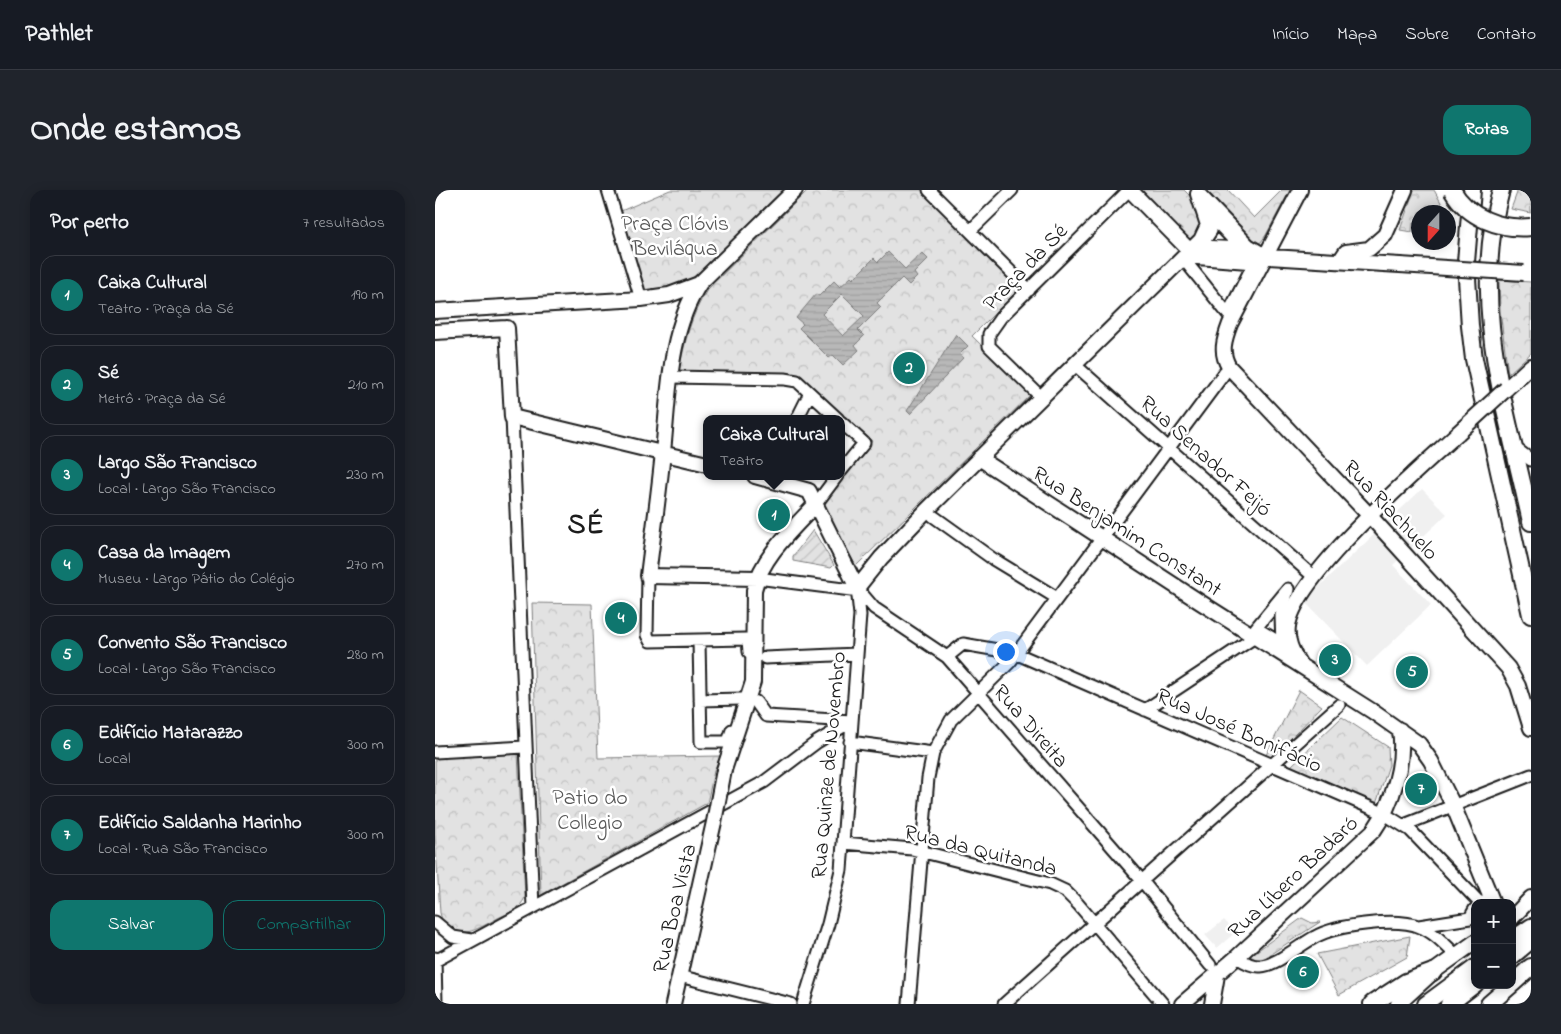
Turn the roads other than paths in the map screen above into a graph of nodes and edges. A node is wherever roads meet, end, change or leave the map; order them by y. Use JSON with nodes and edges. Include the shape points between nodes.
{"nodes":[{"id":1,"x":608,"y":190,"type":"edge"},
{"id":2,"x":795,"y":190,"type":"edge"},
{"id":3,"x":929,"y":190,"type":"edge"},
{"id":4,"x":1012,"y":190,"type":"edge"},
{"id":5,"x":1130,"y":190,"type":"edge"},
{"id":6,"x":1300,"y":190,"type":"edge"},
{"id":7,"x":1405,"y":190,"type":"edge"},
{"id":8,"x":1452,"y":190,"type":"edge"},
{"id":9,"x":1472,"y":190,"type":"edge"},
{"id":10,"x":1501,"y":190,"type":"edge"},
{"id":11,"x":1196,"y":192,"type":"edge"},
{"id":12,"x":1531,"y":227,"type":"edge"},
{"id":13,"x":970,"y":231,"type":"junction"},
{"id":14,"x":1189,"y":250,"type":"junction"},
{"id":15,"x":1260,"y":260,"type":"junction"},
{"id":16,"x":1178,"y":261,"type":"junction"},
{"id":17,"x":1340,"y":261,"type":"junction"},
{"id":18,"x":1527,"y":273,"type":"edge"},
{"id":19,"x":700,"y":283,"type":"junction"},
{"id":20,"x":1029,"y":290,"type":"junction"},
{"id":21,"x":641,"y":299,"type":"junction"},
{"id":22,"x":547,"y":304,"type":"junction"},
{"id":23,"x":435,"y":311,"type":"edge"},
{"id":24,"x":1230,"y":324,"type":"junction"},
{"id":25,"x":507,"y":328,"type":"junction"},
{"id":26,"x":435,"y":332,"type":"edge"},
{"id":27,"x":1074,"y":364,"type":"junction"},
{"id":28,"x":1229,"y":367,"type":"junction"},
{"id":29,"x":1530,"y":367,"type":"edge"},
{"id":30,"x":671,"y":377,"type":"junction"},
{"id":31,"x":810,"y":393,"type":"junction"},
{"id":32,"x":1041,"y":397,"type":"junction"},
{"id":33,"x":799,"y":415,"type":"edge"},
{"id":34,"x":834,"y":415,"type":"edge"},
{"id":35,"x":512,"y":417,"type":"junction"},
{"id":36,"x":845,"y":426,"type":"edge"},
{"id":37,"x":1169,"y":448,"type":"junction"},
{"id":38,"x":1515,"y":448,"type":"junction"},
{"id":39,"x":663,"y":454,"type":"junction"},
{"id":40,"x":979,"y":458,"type":"junction"},
{"id":41,"x":1531,"y":460,"type":"edge"},
{"id":42,"x":703,"y":463,"type":"edge"},
{"id":43,"x":845,"y":466,"type":"edge"},
{"id":44,"x":774,"y":480,"type":"edge"},
{"id":45,"x":834,"y":480,"type":"edge"},
{"id":46,"x":816,"y":504,"type":"junction"},
{"id":47,"x":933,"y":516,"type":"dead end"},
{"id":48,"x":1370,"y":516,"type":"junction"},
{"id":49,"x":1531,"y":522,"type":"edge"},
{"id":50,"x":1101,"y":538,"type":"junction"},
{"id":51,"x":648,"y":576,"type":"junction"},
{"id":52,"x":1314,"y":577,"type":"junction"},
{"id":53,"x":757,"y":578,"type":"junction"},
{"id":54,"x":857,"y":588,"type":"junction"},
{"id":55,"x":1057,"y":598,"type":"junction"},
{"id":56,"x":1531,"y":615,"type":"edge"},
{"id":57,"x":1255,"y":637,"type":"junction"},
{"id":58,"x":699,"y":641,"type":"junction"},
{"id":59,"x":1015,"y":653,"type":"junction"},
{"id":60,"x":857,"y":654,"type":"junction"},
{"id":61,"x":947,"y":657,"type":"junction"},
{"id":62,"x":765,"y":658,"type":"dead end"},
{"id":63,"x":1300,"y":665,"type":"junction"},
{"id":64,"x":978,"y":693,"type":"junction"},
{"id":65,"x":742,"y":699,"type":"dead end"},
{"id":66,"x":700,"y":700,"type":"junction"},
{"id":67,"x":756,"y":702,"type":"dead end"},
{"id":68,"x":1339,"y":705,"type":"dead end"},
{"id":69,"x":1145,"y":710,"type":"junction"},
{"id":70,"x":851,"y":721,"type":"junction"},
{"id":71,"x":1531,"y":728,"type":"edge"},
{"id":72,"x":1400,"y":730,"type":"junction"},
{"id":73,"x":850,"y":742,"type":"junction"},
{"id":74,"x":525,"y":747,"type":"junction"},
{"id":75,"x":435,"y":752,"type":"edge"},
{"id":76,"x":933,"y":754,"type":"junction"},
{"id":77,"x":1271,"y":765,"type":"junction"},
{"id":78,"x":1531,"y":775,"type":"edge"},
{"id":79,"x":1453,"y":805,"type":"junction"},
{"id":80,"x":1383,"y":813,"type":"junction"},
{"id":81,"x":1403,"y":825,"type":"junction"},
{"id":82,"x":843,"y":843,"type":"junction"},
{"id":83,"x":922,"y":851,"type":"junction"},
{"id":84,"x":1143,"y":882,"type":"junction"},
{"id":85,"x":1531,"y":898,"type":"edge"},
{"id":86,"x":1483,"y":899,"type":"edge"},
{"id":87,"x":1484,"y":899,"type":"edge"},
{"id":88,"x":533,"y":907,"type":"junction"},
{"id":89,"x":1516,"y":914,"type":"edge"},
{"id":90,"x":1471,"y":916,"type":"edge"},
{"id":91,"x":435,"y":922,"type":"edge"},
{"id":92,"x":1095,"y":924,"type":"junction"},
{"id":93,"x":1419,"y":926,"type":"junction"},
{"id":94,"x":1531,"y":926,"type":"edge"},
{"id":95,"x":1516,"y":936,"type":"edge"},
{"id":96,"x":472,"y":940,"type":"junction"},
{"id":97,"x":1531,"y":940,"type":"edge"},
{"id":98,"x":1472,"y":944,"type":"edge"},
{"id":99,"x":1516,"y":953,"type":"edge"},
{"id":100,"x":1457,"y":955,"type":"junction"},
{"id":101,"x":1237,"y":957,"type":"junction"},
{"id":102,"x":435,"y":960,"type":"edge"},
{"id":103,"x":1531,"y":967,"type":"edge"},
{"id":104,"x":1214,"y":970,"type":"junction"},
{"id":105,"x":1471,"y":970,"type":"edge"},
{"id":106,"x":1433,"y":972,"type":"junction"},
{"id":107,"x":1531,"y":976,"type":"edge"},
{"id":108,"x":687,"y":978,"type":"dead end"},
{"id":109,"x":1516,"y":981,"type":"edge"},
{"id":110,"x":1516,"y":984,"type":"edge"},
{"id":111,"x":1471,"y":987,"type":"edge"},
{"id":112,"x":1507,"y":989,"type":"edge"},
{"id":113,"x":437,"y":1004,"type":"edge"},
{"id":114,"x":673,"y":1004,"type":"edge"},
{"id":115,"x":791,"y":1004,"type":"edge"},
{"id":116,"x":803,"y":1004,"type":"edge"},
{"id":117,"x":909,"y":1004,"type":"edge"},
{"id":118,"x":1004,"y":1004,"type":"edge"},
{"id":119,"x":1163,"y":1004,"type":"edge"},
{"id":120,"x":1182,"y":1004,"type":"edge"},
{"id":121,"x":1212,"y":1004,"type":"edge"},
{"id":122,"x":1372,"y":1004,"type":"edge"},
{"id":123,"x":1398,"y":1004,"type":"edge"},
{"id":124,"x":1425,"y":1004,"type":"edge"},
{"id":125,"x":1449,"y":1004,"type":"edge"},
{"id":126,"x":1489,"y":1004,"type":"edge"}],
"edges":[{"from":1,"to":21,"type":"street"},
{"from":2,"to":19,"type":"main road"},
{"from":3,"to":13,"type":"street"},
{"from":4,"to":13,"type":"street"},
{"from":5,"to":14,"type":"main road"},
{"from":5,"to":20,"type":"street","name":"Praça da Sé"},
{"from":6,"to":15,"type":"main road"},
{"from":7,"to":17,"type":"main road","via":[[1385,235],[1369,249],[1346,252]]},
{"from":8,"to":12,"type":"highway","bridge":true,"via":[[1462,203],[1483,219],[1506,227]]},
{"from":9,"to":56,"type":"highway","via":[[1466,262],[1474,359]]},
{"from":10,"to":38,"type":"highway","via":[[1489,271],[1489,331]]},
{"from":11,"to":14,"type":"main road","via":[[1207,230]]},
{"from":11,"to":15,"type":"main road"},
{"from":13,"to":20,"type":"street"},
{"from":14,"to":15,"type":"main road"},
{"from":14,"to":16,"type":"main road"},
{"from":15,"to":15,"type":"street","via":[[1191,258],[1186,262],[1228,314]]},
{"from":15,"to":17,"type":"main road"},
{"from":15,"to":24,"type":"main road"},
{"from":16,"to":24,"type":"street"},
{"from":16,"to":27,"type":"main road"},
{"from":17,"to":18,"type":"main road","bridge":true},
{"from":19,"to":21,"type":"main road","via":[[669,295]]},
{"from":19,"to":30,"type":"main road","via":[[681,319]]},
{"from":20,"to":32,"type":"street","name":"Praça da Sé","via":[[1001,318],[988,340],[989,346]]},
{"from":21,"to":22,"type":"main road"},
{"from":22,"to":23,"type":"main road"},
{"from":22,"to":25,"type":"main road","via":[[519,314]]},
{"from":24,"to":28,"type":"main road","via":[[1223,347]]},
{"from":25,"to":26,"type":"main road"},
{"from":25,"to":35,"type":"main road"},
{"from":27,"to":32,"type":"main road"},
{"from":27,"to":37,"type":"street","name":"Rua Senador Feijó"},
{"from":28,"to":37,"type":"street"},
{"from":28,"to":48,"type":"main road","name":"Rua Riachuelo"},
{"from":29,"to":48,"type":"main road","bridge":true},
{"from":30,"to":31,"type":"street","via":[[785,378],[797,381]]},
{"from":30,"to":39,"type":"main road"},
{"from":31,"to":33,"type":"street"},
{"from":31,"to":34,"type":"street"},
{"from":32,"to":40,"type":"main road"},
{"from":35,"to":39,"type":"main road"},
{"from":35,"to":74,"type":"street"},
{"from":36,"to":43,"type":"street","via":[[864,443]]},
{"from":37,"to":50,"type":"street"},
{"from":37,"to":52,"type":"street","name":"Rua Senador Feijó"},
{"from":38,"to":41,"type":"street"},
{"from":38,"to":49,"type":"highway"},
{"from":39,"to":42,"type":"main road"},
{"from":39,"to":51,"type":"main road"},
{"from":40,"to":50,"type":"main road","name":"Rua Benjamim Constant"},
{"from":40,"to":54,"type":"main road","via":[[881,558]]},
{"from":44,"to":46,"type":"main road","via":[[807,489]]},
{"from":45,"to":46,"type":"street"},
{"from":46,"to":53,"type":"main road","via":[[780,543]]},
{"from":46,"to":54,"type":"main road"},
{"from":47,"to":55,"type":"street","via":[[993,559]]},
{"from":48,"to":52,"type":"main road"},
{"from":48,"to":71,"type":"main road","name":"Rua Riachuelo","via":[[1508,668],[1518,686]]},
{"from":50,"to":55,"type":"street"},
{"from":50,"to":57,"type":"main road","name":"Rua Benjamim Constant"},
{"from":51,"to":53,"type":"main road"},
{"from":51,"to":58,"type":"street","via":[[649,640]]},
{"from":52,"to":63,"type":"main road","via":[[1296,603],[1288,624],[1288,641]]},
{"from":53,"to":54,"type":"street","via":[[851,590]]},
{"from":53,"to":114,"type":"main road","name":"Rua Boa Vista","bridge":true,"via":[[754,589],[753,682],[723,770]]},
{"from":54,"to":60,"type":"street","name":"Rua Quinze de Novembro","via":[[860,614]]},
{"from":54,"to":61,"type":"street","name":"Rua Direita","via":[[874,608]]},
{"from":55,"to":59,"type":"street"},
{"from":57,"to":63,"type":"main road","name":"Rua Benjamim Constant"},
{"from":57,"to":69,"type":"street"},
{"from":58,"to":66,"type":"street"},
{"from":58,"to":66,"type":"street","via":[[748,640],[750,671],[745,698],[728,742],[701,742]]},
{"from":59,"to":61,"type":"street","name":"Rua José Bonifácio","via":[[963,644]]},
{"from":59,"to":64,"type":"street"},
{"from":59,"to":69,"type":"street","name":"Rua José Bonifácio"},
{"from":60,"to":62,"type":"street"},
{"from":60,"to":70,"type":"street","name":"Rua Quinze de Novembro"},
{"from":61,"to":64,"type":"street","name":"Rua Direita"},
{"from":63,"to":72,"type":"main road","name":"Rua Benjamim Constant"},
{"from":64,"to":76,"type":"street","via":[[951,720]]},
{"from":64,"to":84,"type":"street","name":"Rua Direita"},
{"from":65,"to":66,"type":"street"},
{"from":67,"to":70,"type":"street","via":[[766,716]]},
{"from":68,"to":77,"type":"street"},
{"from":69,"to":77,"type":"street","name":"Rua José Bonifácio"},
{"from":70,"to":73,"type":"street","name":"Rua Quinze de Novembro"},
{"from":70,"to":88,"type":"street","via":[[764,782]]},
{"from":72,"to":79,"type":"main road","name":"Rua Benjamim Constant","via":[[1425,752]]},
{"from":72,"to":80,"type":"main road","name":"Rua Líbero Badaró","via":[[1403,750]]},
{"from":73,"to":76,"type":"street"},
{"from":73,"to":82,"type":"street","name":"Rua Quinze de Novembro"},
{"from":74,"to":75,"type":"street"},
{"from":74,"to":88,"type":"street"},
{"from":76,"to":83,"type":"street"},
{"from":77,"to":80,"type":"street","name":"Rua José Bonifácio"},
{"from":77,"to":84,"type":"street"},
{"from":78,"to":79,"type":"street"},
{"from":79,"to":81,"type":"street"},
{"from":79,"to":87,"type":"main road","name":"Rua Benjamim Constant"},
{"from":80,"to":81,"type":"street","name":"Rua José Bonifácio"},
{"from":80,"to":101,"type":"main road","name":"Rua Líbero Badaró","via":[[1368,838]]},
{"from":81,"to":86,"type":"street","name":"Rua José Bonifácio"},
{"from":82,"to":83,"type":"street","name":"Rua da Quitanda"},
{"from":82,"to":116,"type":"street","name":"Rua Quinze de Novembro","via":[[841,870],[828,924]]},
{"from":83,"to":92,"type":"street","name":"Rua da Quitanda","via":[[1050,884],[1065,891]]},
{"from":83,"to":117,"type":"street"},
{"from":84,"to":92,"type":"street"},
{"from":84,"to":104,"type":"street","name":"Rua Direita"},
{"from":85,"to":89,"type":"main road"},
{"from":88,"to":96,"type":"street"},
{"from":90,"to":93,"type":"street"},
{"from":91,"to":96,"type":"street","via":[[453,937]]},
{"from":92,"to":118,"type":"street"},
{"from":92,"to":119,"type":"street","name":"Rua da Quitanda"},
{"from":93,"to":100,"type":"street"},
{"from":93,"to":101,"type":"street","via":[[1365,924],[1333,930],[1316,936],[1267,965],[1253,966]]},
{"from":94,"to":95,"type":"main road"},
{"from":96,"to":102,"type":"street"},
{"from":97,"to":99,"type":"highway"},
{"from":98,"to":100,"type":"main road"},
{"from":100,"to":106,"type":"main road"},
{"from":101,"to":104,"type":"main road","name":"Rua Líbero Badaró"},
{"from":102,"to":113,"type":"street"},
{"from":103,"to":109,"type":"highway"},
{"from":104,"to":120,"type":"main road","name":"Rua Líbero Badaró"},
{"from":104,"to":121,"type":"main road"},
{"from":105,"to":124,"type":"main road"},
{"from":106,"to":122,"type":"highway","via":[[1406,982]]},
{"from":106,"to":123,"type":"main road"},
{"from":107,"to":110,"type":"main road"},
{"from":108,"to":115,"type":"street"},
{"from":111,"to":125,"type":"highway"},
{"from":112,"to":126,"type":"highway"}]}
